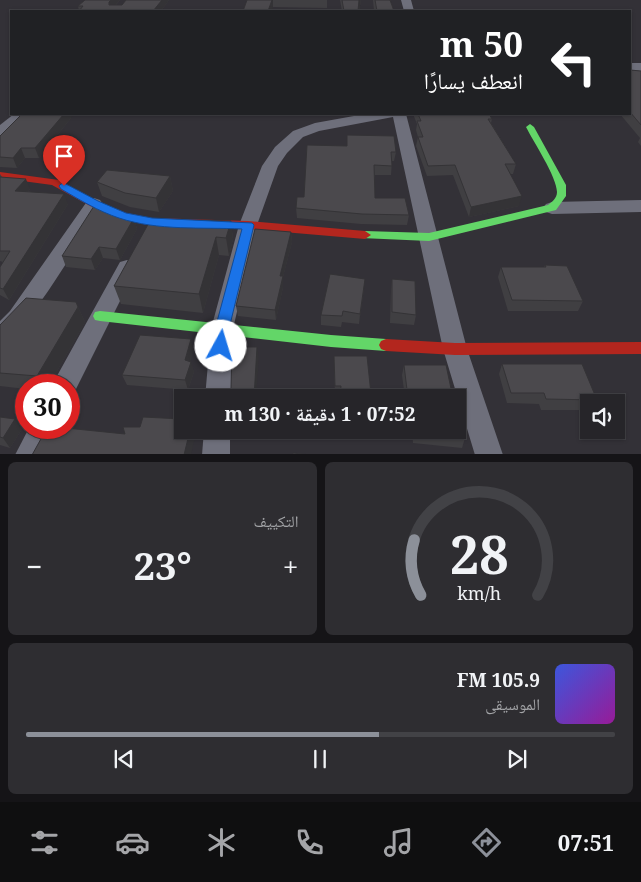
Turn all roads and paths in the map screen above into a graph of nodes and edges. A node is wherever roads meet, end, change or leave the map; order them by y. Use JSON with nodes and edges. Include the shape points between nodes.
{"nodes":[{"id":1,"x":21,"y":115,"type":"edge"},
{"id":2,"x":382,"y":115,"type":"edge"},
{"id":3,"x":399,"y":115,"type":"edge"},
{"id":4,"x":530,"y":127,"type":"dead end"},
{"id":5,"x":0,"y":133,"type":"edge"},
{"id":6,"x":0,"y":175,"type":"edge"},
{"id":7,"x":94,"y":204,"type":"junction"},
{"id":8,"x":641,"y":206,"type":"edge"},
{"id":9,"x":552,"y":208,"type":"junction"},
{"id":10,"x":248,"y":225,"type":"junction"},
{"id":11,"x":144,"y":236,"type":"junction"},
{"id":12,"x":429,"y":237,"type":"junction"},
{"id":13,"x":100,"y":316,"type":"junction"},
{"id":14,"x":222,"y":329,"type":"junction"},
{"id":15,"x":0,"y":335,"type":"edge"},
{"id":16,"x":641,"y":348,"type":"edge"},
{"id":17,"x":455,"y":349,"type":"junction"},
{"id":18,"x":71,"y":374,"type":"edge"},
{"id":19,"x":219,"y":389,"type":"edge"},
{"id":20,"x":37,"y":439,"type":"edge"},
{"id":21,"x":216,"y":439,"type":"edge"},
{"id":22,"x":29,"y":454,"type":"edge"},
{"id":23,"x":216,"y":454,"type":"edge"},
{"id":24,"x":489,"y":454,"type":"edge"}],
"edges":[{"from":1,"to":5,"type":"street"},
{"from":2,"to":10,"type":"street","via":[[315,127],[298,134],[270,166]]},
{"from":3,"to":12,"type":"street"},
{"from":4,"to":9,"type":"street","via":[[562,191],[560,200]]},
{"from":6,"to":7,"type":"street","via":[[55,182]]},
{"from":7,"to":11,"type":"street","via":[[123,216]]},
{"from":7,"to":15,"type":"street","via":[[18,317]]},
{"from":8,"to":9,"type":"street"},
{"from":9,"to":12,"type":"street"},
{"from":10,"to":11,"type":"street"},
{"from":10,"to":12,"type":"street","via":[[361,235]]},
{"from":10,"to":14,"type":"street"},
{"from":11,"to":13,"type":"street"},
{"from":12,"to":17,"type":"street"},
{"from":13,"to":14,"type":"street"},
{"from":13,"to":18,"type":"street"},
{"from":14,"to":17,"type":"street","via":[[331,341]]},
{"from":14,"to":19,"type":"street"},
{"from":16,"to":17,"type":"street"},
{"from":17,"to":24,"type":"street"},
{"from":20,"to":22,"type":"street"},
{"from":21,"to":23,"type":"street"}]}
